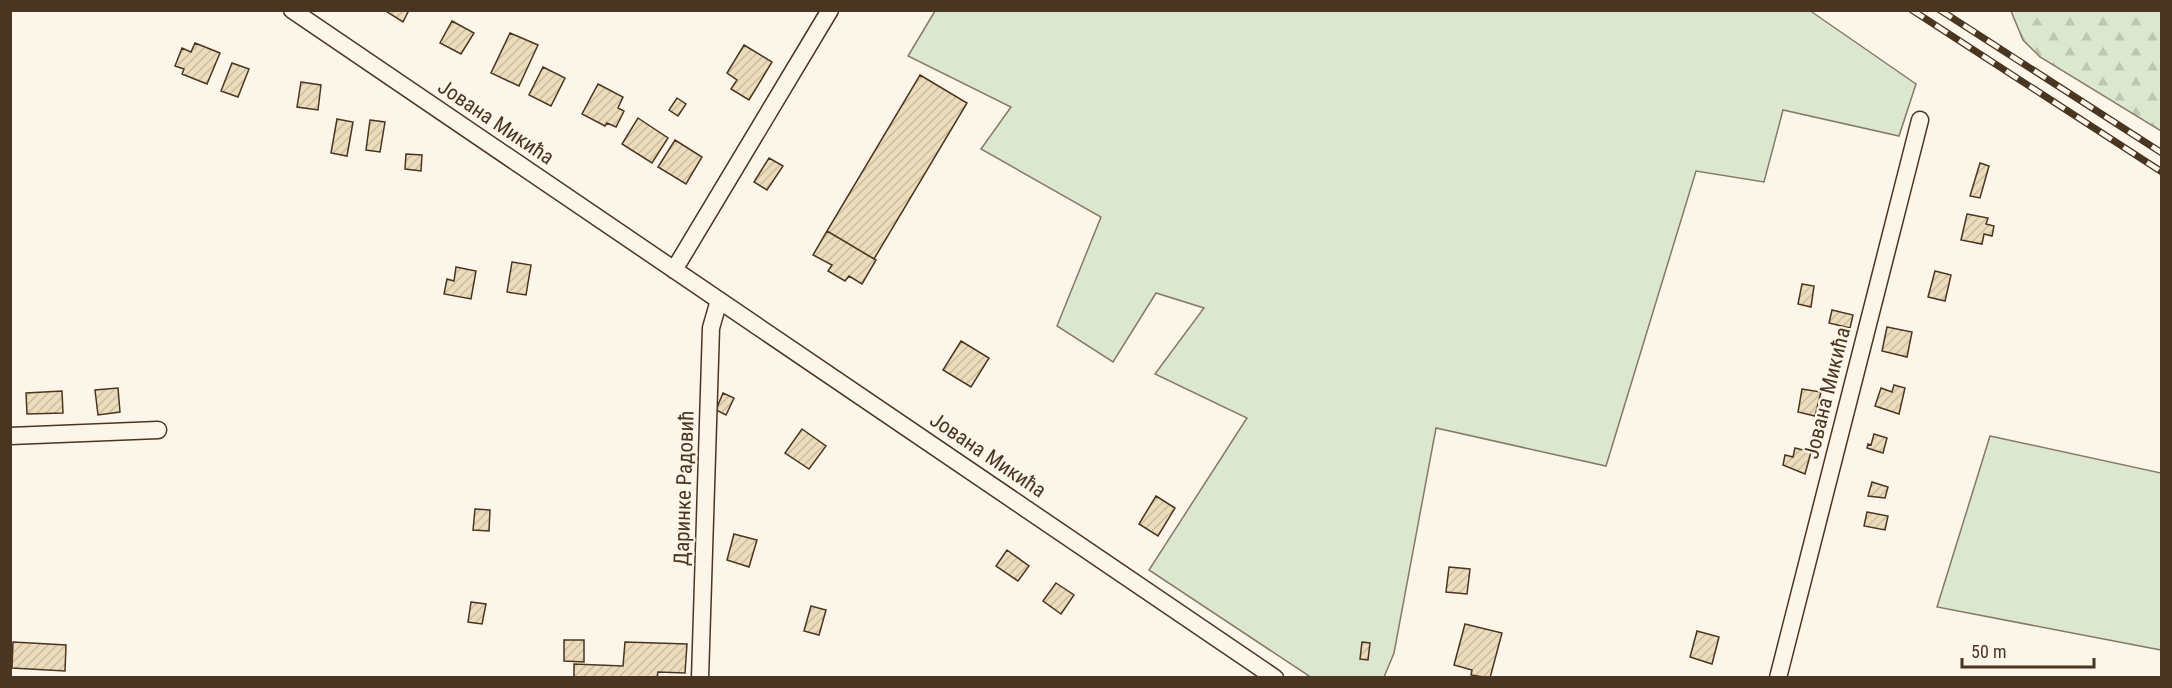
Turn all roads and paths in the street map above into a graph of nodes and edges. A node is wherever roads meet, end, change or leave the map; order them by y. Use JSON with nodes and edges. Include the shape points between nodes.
{"nodes":[{"id":1,"x":292,"y":10,"type":"edge"},
{"id":2,"x":323,"y":10,"type":"edge"},
{"id":3,"x":830,"y":10,"type":"edge"},
{"id":4,"x":313,"y":25,"type":"junction"},
{"id":5,"x":1920,"y":120,"type":"dead end"},
{"id":6,"x":675,"y":270,"type":"junction"},
{"id":7,"x":719,"y":300,"type":"junction"},
{"id":8,"x":158,"y":430,"type":"dead end"},
{"id":9,"x":10,"y":436,"type":"edge"},
{"id":10,"x":700,"y":678,"type":"edge"},
{"id":11,"x":1275,"y":678,"type":"edge"},
{"id":12,"x":1778,"y":678,"type":"edge"}],
"edges":[{"from":1,"to":4,"type":"street","name":"Јована Микића"},
{"from":2,"to":4,"type":"street"},
{"from":3,"to":6,"type":"street"},
{"from":4,"to":6,"type":"street","name":"Јована Микића"},
{"from":5,"to":12,"type":"street","name":"Јована Микића"},
{"from":6,"to":7,"type":"street","name":"Јована Микића"},
{"from":7,"to":10,"type":"street","name":"Даринке Радовић","via":[[711,328]]},
{"from":7,"to":11,"type":"street","name":"Јована Микића"},
{"from":8,"to":9,"type":"street"}]}
